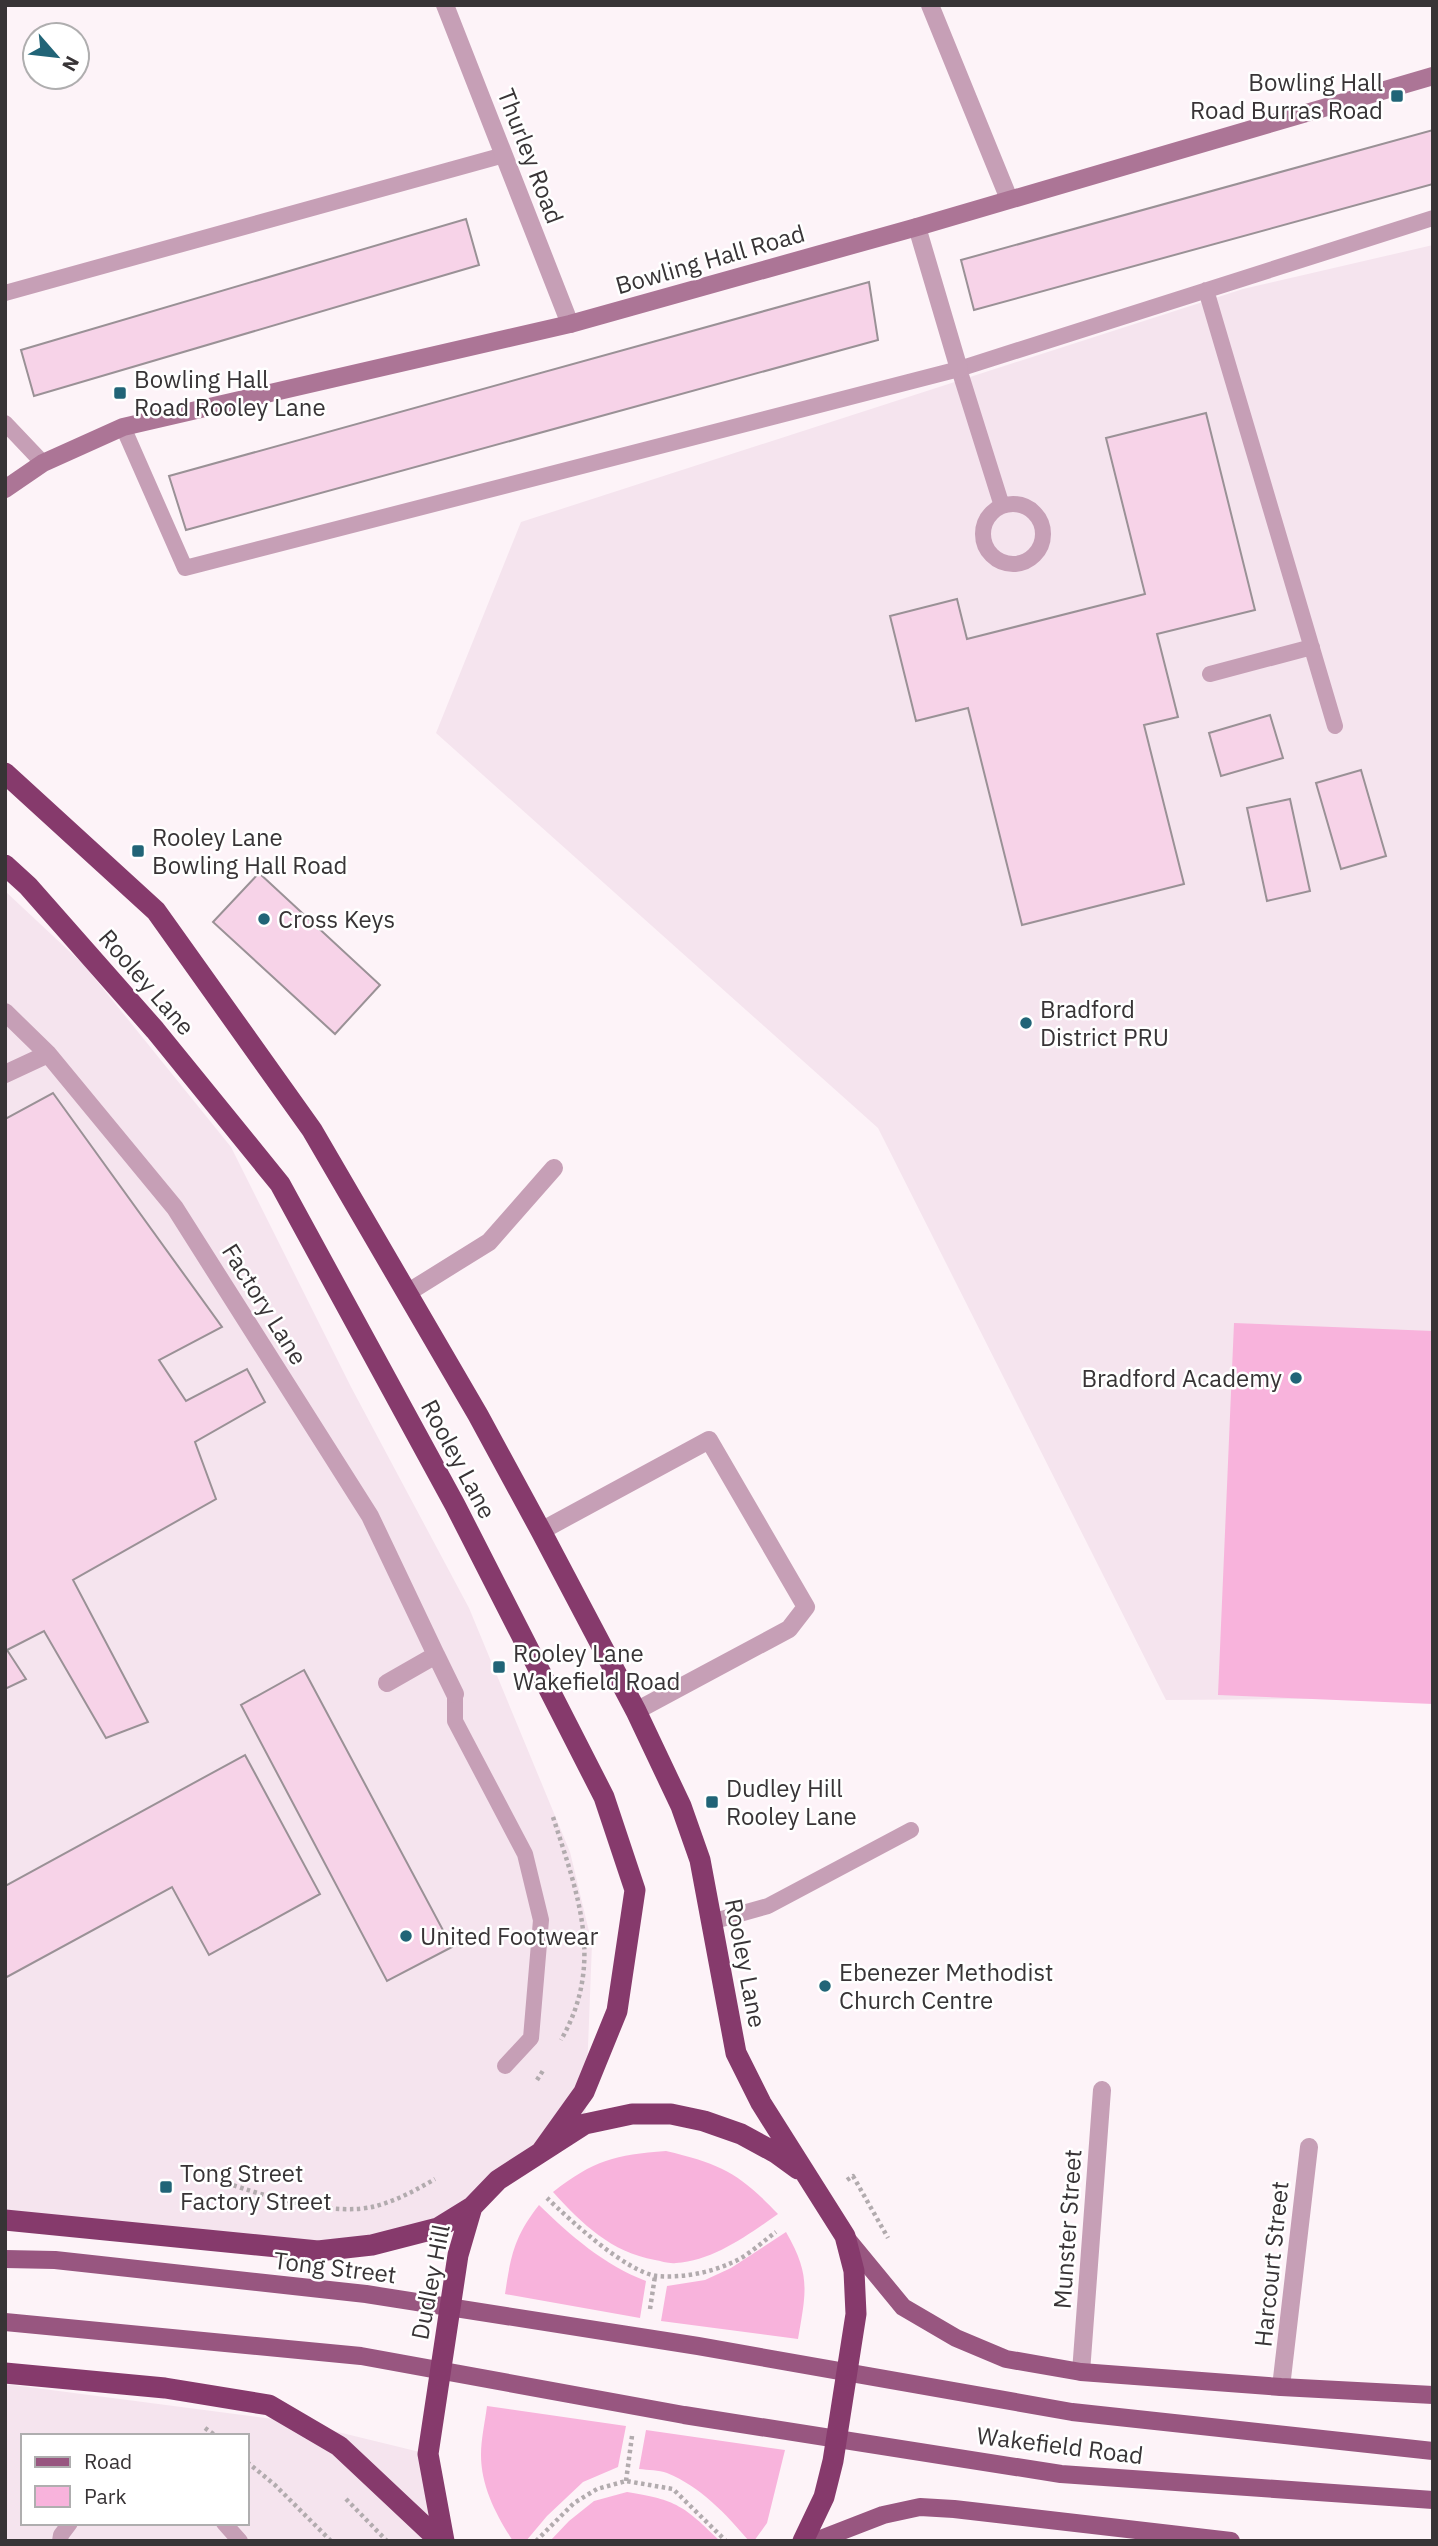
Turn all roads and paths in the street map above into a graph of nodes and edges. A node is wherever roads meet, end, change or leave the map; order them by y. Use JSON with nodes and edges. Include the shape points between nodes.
{"nodes":[{"id":1,"x":446,"y":5,"type":"edge"},
{"id":2,"x":930,"y":5,"type":"edge"},
{"id":3,"x":1433,"y":76,"type":"edge"},
{"id":4,"x":504,"y":155,"type":"junction"},
{"id":5,"x":1009,"y":199,"type":"junction"},
{"id":6,"x":1433,"y":218,"type":"edge"},
{"id":7,"x":916,"y":227,"type":"junction"},
{"id":8,"x":1206,"y":290,"type":"junction"},
{"id":9,"x":5,"y":293,"type":"edge"},
{"id":10,"x":570,"y":324,"type":"junction"},
{"id":11,"x":959,"y":369,"type":"junction"},
{"id":12,"x":5,"y":423,"type":"edge"},
{"id":13,"x":123,"y":427,"type":"junction"},
{"id":14,"x":43,"y":463,"type":"junction"},
{"id":15,"x":5,"y":489,"type":"edge"},
{"id":16,"x":1002,"y":506,"type":"dead end"},
{"id":17,"x":1312,"y":647,"type":"junction"},
{"id":18,"x":1210,"y":674,"type":"dead end"},
{"id":19,"x":1335,"y":726,"type":"dead end"},
{"id":20,"x":5,"y":773,"type":"edge"},
{"id":21,"x":5,"y":865,"type":"edge"},
{"id":22,"x":5,"y":1012,"type":"edge"},
{"id":23,"x":48,"y":1054,"type":"junction"},
{"id":24,"x":5,"y":1074,"type":"edge"},
{"id":25,"x":554,"y":1167,"type":"dead end"},
{"id":26,"x":407,"y":1293,"type":"junction"},
{"id":27,"x":541,"y":1531,"type":"junction"},
{"id":28,"x":436,"y":1655,"type":"junction"},
{"id":29,"x":387,"y":1684,"type":"dead end"},
{"id":30,"x":455,"y":1694,"type":"joint"},
{"id":31,"x":636,"y":1711,"type":"junction"},
{"id":32,"x":911,"y":1830,"type":"dead end"},
{"id":33,"x":711,"y":1922,"type":"junction"},
{"id":34,"x":505,"y":2066,"type":"dead end"},
{"id":35,"x":1102,"y":2090,"type":"dead end"},
{"id":36,"x":1309,"y":2147,"type":"dead end"},
{"id":37,"x":541,"y":2152,"type":"junction"},
{"id":38,"x":808,"y":2176,"type":"junction"},
{"id":39,"x":435,"y":2179,"type":"dead end"},
{"id":40,"x":842,"y":2181,"type":"dead end"},
{"id":41,"x":227,"y":2183,"type":"dead end"},
{"id":42,"x":547,"y":2198,"type":"dead end"},
{"id":43,"x":472,"y":2207,"type":"junction"},
{"id":44,"x":5,"y":2220,"type":"edge"},
{"id":45,"x":776,"y":2232,"type":"dead end"},
{"id":46,"x":845,"y":2236,"type":"junction"},
{"id":47,"x":889,"y":2240,"type":"dead end"},
{"id":48,"x":5,"y":2259,"type":"edge"},
{"id":49,"x":5,"y":2322,"type":"edge"},
{"id":50,"x":698,"y":2346,"type":"joint"},
{"id":51,"x":1082,"y":2372,"type":"junction"},
{"id":52,"x":5,"y":2373,"type":"edge"},
{"id":53,"x":1281,"y":2387,"type":"junction"},
{"id":54,"x":1433,"y":2395,"type":"edge"},
{"id":55,"x":1433,"y":2451,"type":"edge"},
{"id":56,"x":248,"y":2463,"type":"edge"},
{"id":57,"x":337,"y":2490,"type":"dead end"},
{"id":58,"x":1433,"y":2500,"type":"edge"},
{"id":59,"x":68,"y":2525,"type":"edge"},
{"id":60,"x":226,"y":2525,"type":"edge"},
{"id":61,"x":1154,"y":2537,"type":"edge"},
{"id":62,"x":61,"y":2541,"type":"edge"},
{"id":63,"x":240,"y":2541,"type":"edge"},
{"id":64,"x":331,"y":2541,"type":"edge"},
{"id":65,"x":387,"y":2541,"type":"edge"},
{"id":66,"x":442,"y":2541,"type":"edge"},
{"id":67,"x":536,"y":2541,"type":"edge"},
{"id":68,"x":726,"y":2541,"type":"edge"},
{"id":69,"x":803,"y":2541,"type":"edge"},
{"id":70,"x":816,"y":2541,"type":"edge"},
{"id":71,"x":1231,"y":2541,"type":"edge"}],
"edges":[{"from":1,"to":4,"type":"street","name":"Thurley Road"},
{"from":2,"to":5,"type":"street"},
{"from":3,"to":5,"type":"street","name":"Bowling Hall Road"},
{"from":4,"to":9,"type":"lane"},
{"from":4,"to":10,"type":"street","name":"Thurley Road"},
{"from":5,"to":7,"type":"street","name":"Bowling Hall Road"},
{"from":6,"to":8,"type":"lane"},
{"from":7,"to":10,"type":"street","name":"Bowling Hall Road"},
{"from":7,"to":11,"type":"street"},
{"from":8,"to":11,"type":"lane"},
{"from":8,"to":17,"type":"lane"},
{"from":10,"to":13,"type":"street","name":"Bowling Hall Road"},
{"from":11,"to":13,"type":"lane","via":[[185,568]]},
{"from":11,"to":16,"type":"lane"},
{"from":12,"to":14,"type":"lane"},
{"from":13,"to":14,"type":"street","name":"Bowling Hall Road"},
{"from":14,"to":15,"type":"street","name":"Bowling Hall Road"},
{"from":17,"to":18,"type":"lane"},
{"from":17,"to":19,"type":"lane"},
{"from":20,"to":26,"type":"highway","name":"Rooley Lane","via":[[156,911],[312,1130]]},
{"from":21,"to":37,"type":"highway","name":"Rooley Lane","via":[[155,1030],[280,1184],[455,1504],[604,1797],[635,1890],[617,2011],[584,2092]]},
{"from":22,"to":23,"type":"street","name":"Factory Lane"},
{"from":23,"to":24,"type":"street"},
{"from":23,"to":28,"type":"street","name":"Factory Lane","via":[[176,1208],[370,1516]]},
{"from":25,"to":26,"type":"street","via":[[489,1242]]},
{"from":26,"to":27,"type":"highway","name":"Rooley Lane"},
{"from":27,"to":31,"type":"highway","name":"Rooley Lane"},
{"from":27,"to":31,"type":"street","via":[[709,1440],[806,1607],[789,1629]]},
{"from":28,"to":29,"type":"street"},
{"from":28,"to":30,"type":"street","name":"Factory Lane"},
{"from":30,"to":34,"type":"lane","name":"Factory Lane","via":[[455,1721],[525,1854],[541,1920],[531,2038]]},
{"from":31,"to":33,"type":"highway","name":"Rooley Lane","via":[[681,1806],[700,1860]]},
{"from":32,"to":33,"type":"lane","via":[[768,1906]]},
{"from":33,"to":38,"type":"highway","name":"Rooley Lane","via":[[736,2053],[761,2103]]},
{"from":35,"to":51,"type":"street","name":"Munster Street"},
{"from":36,"to":53,"type":"street","name":"Harcourt Street"},
{"from":37,"to":38,"type":"highway","name":"Dudley Hill","via":[[585,2124],[632,2114],[671,2114],[741,2134]]},
{"from":37,"to":43,"type":"highway","name":"Dudley Hill","via":[[498,2180]]},
{"from":38,"to":46,"type":"highway","name":"Dudley Hill"},
{"from":39,"to":41,"type":"path","via":[[373,2207],[341,2208],[262,2196]]},
{"from":40,"to":47,"type":"path","via":[[853,2176]]},
{"from":42,"to":45,"type":"path","via":[[600,2245],[655,2276],[694,2275],[733,2263]]},
{"from":43,"to":44,"type":"highway","via":[[438,2228],[372,2245],[318,2250]]},
{"from":43,"to":66,"type":"highway","name":"Dudley Hill","via":[[458,2255],[428,2454]]},
{"from":46,"to":51,"type":"main road","via":[[903,2306],[956,2338],[1006,2359]]},
{"from":46,"to":69,"type":"highway","name":"Dudley Hill","via":[[854,2271],[852,2348],[824,2497]]},
{"from":48,"to":50,"type":"main road","name":"Tong Street","via":[[55,2260],[366,2294]]},
{"from":49,"to":58,"type":"main road","name":"Wakefield Road","via":[[361,2356],[684,2415],[1061,2474]]},
{"from":50,"to":55,"type":"main road","name":"Wakefield Road","via":[[1072,2412]]},
{"from":51,"to":53,"type":"main road"},
{"from":52,"to":66,"type":"highway","via":[[165,2388],[269,2405],[339,2446]]},
{"from":53,"to":54,"type":"main road"},
{"from":56,"to":64,"type":"path"},
{"from":57,"to":65,"type":"path"},
{"from":59,"to":62,"type":"lane"},
{"from":60,"to":63,"type":"lane"},
{"from":61,"to":70,"type":"main road","via":[[920,2507],[883,2515]]},
{"from":61,"to":71,"type":"main road"},
{"from":67,"to":68,"type":"path","via":[[574,2503],[597,2489],[626,2481],[673,2489]]}]}
